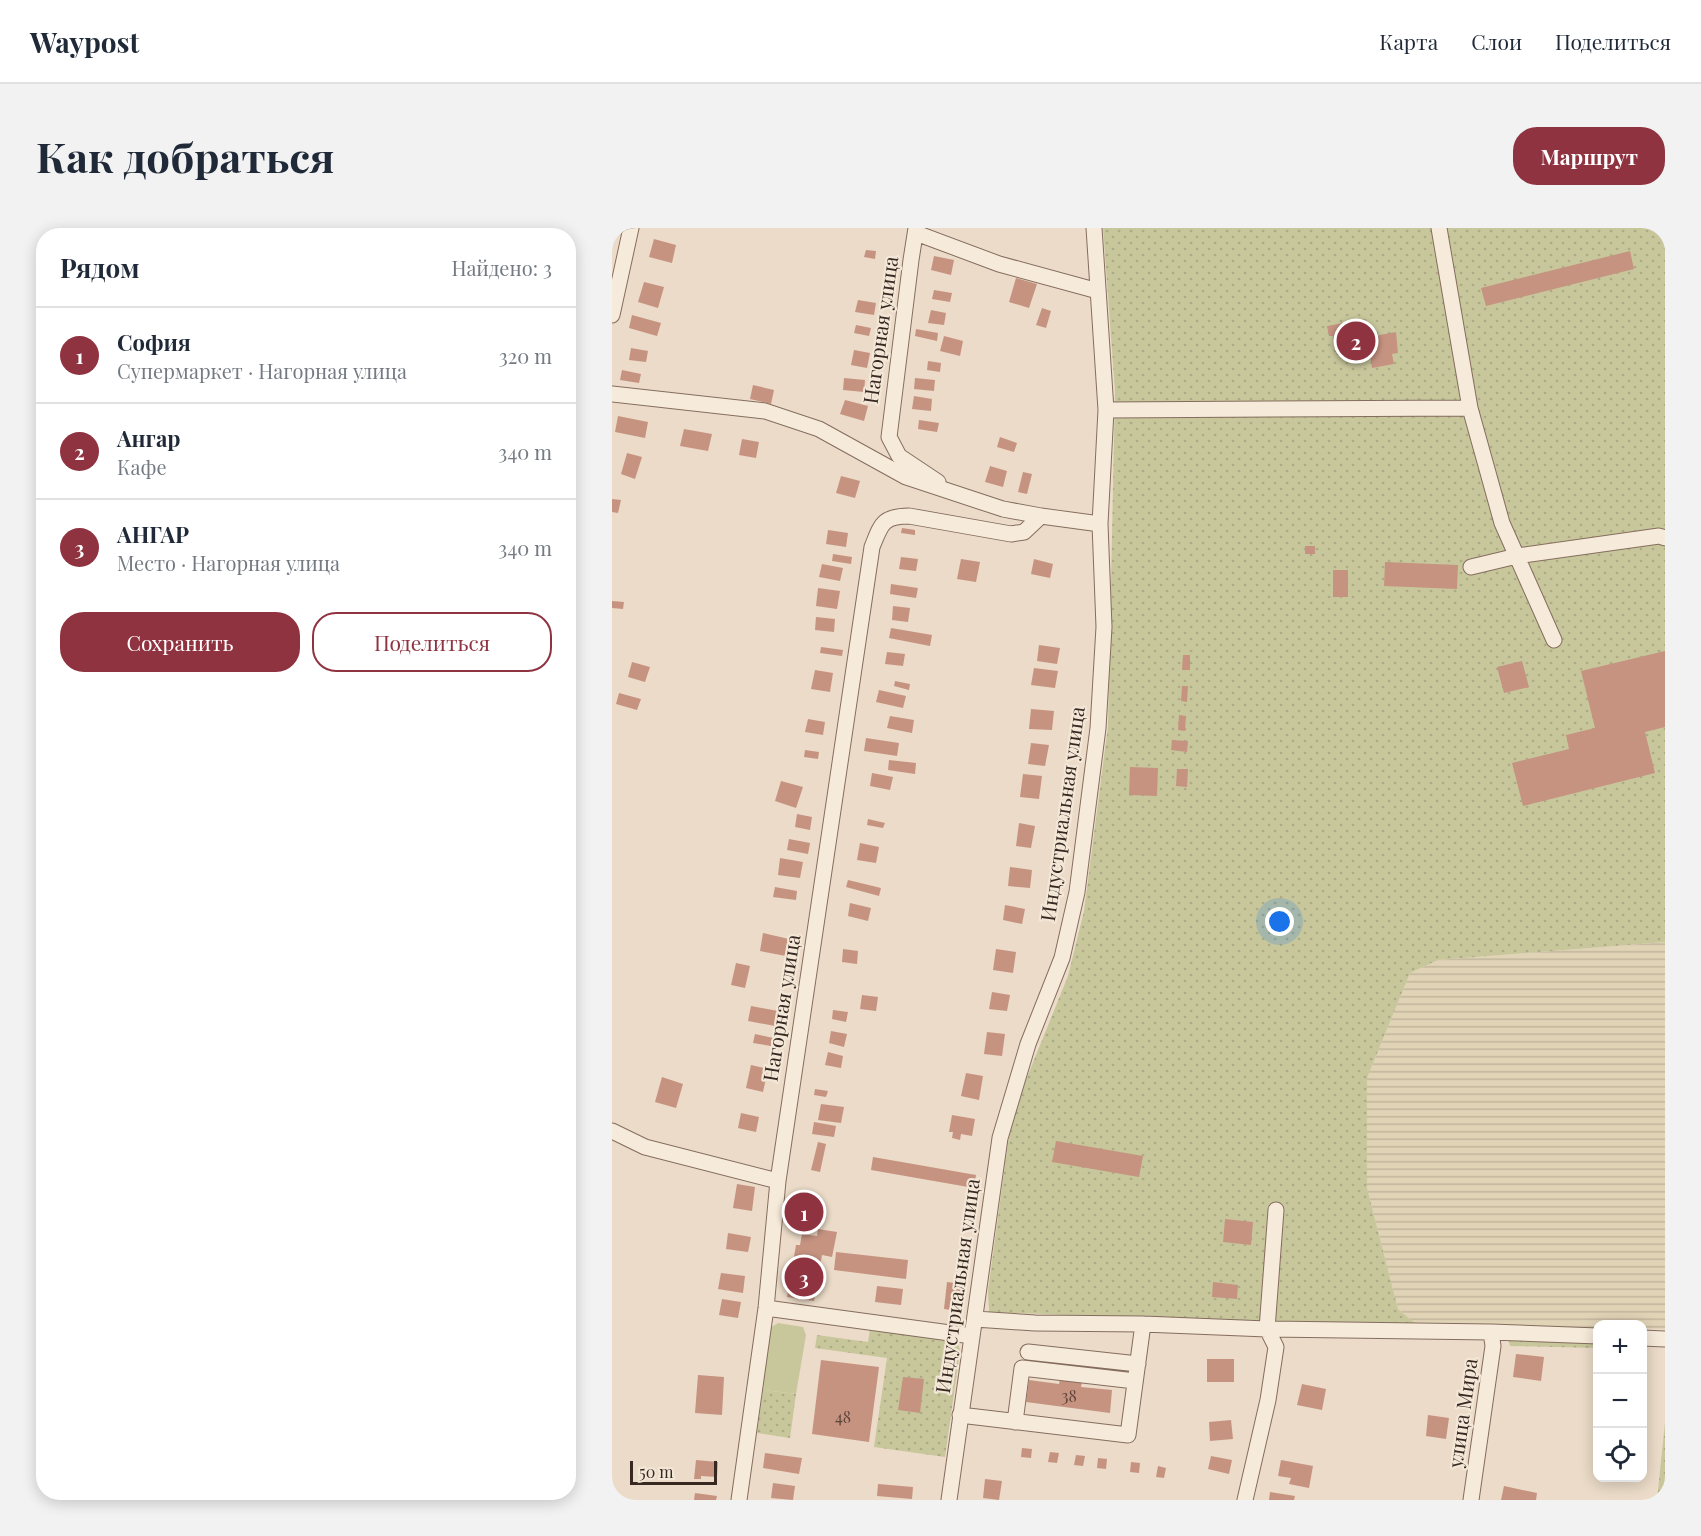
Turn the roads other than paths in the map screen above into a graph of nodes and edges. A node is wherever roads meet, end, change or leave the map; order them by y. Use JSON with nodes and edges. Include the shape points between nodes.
{"nodes":[{"id":1,"x":631,"y":228,"type":"edge"},
{"id":2,"x":1094,"y":228,"type":"edge"},
{"id":3,"x":1439,"y":228,"type":"edge"},
{"id":4,"x":916,"y":231,"type":"edge"},
{"id":5,"x":1098,"y":291,"type":"junction"},
{"id":6,"x":612,"y":315,"type":"edge"},
{"id":7,"x":612,"y":394,"type":"edge"},
{"id":8,"x":1470,"y":408,"type":"junction"},
{"id":9,"x":1106,"y":410,"type":"junction"},
{"id":10,"x":962,"y":497,"type":"junction"},
{"id":11,"x":1041,"y":516,"type":"junction"},
{"id":12,"x":1100,"y":524,"type":"junction"},
{"id":13,"x":1665,"y":538,"type":"edge"},
{"id":14,"x":1516,"y":556,"type":"junction"},
{"id":15,"x":1471,"y":567,"type":"dead end"},
{"id":16,"x":1554,"y":640,"type":"dead end"},
{"id":17,"x":612,"y":1131,"type":"edge"},
{"id":18,"x":778,"y":1181,"type":"junction"},
{"id":19,"x":1276,"y":1210,"type":"dead end"},
{"id":20,"x":766,"y":1308,"type":"junction"},
{"id":21,"x":975,"y":1319,"type":"junction"},
{"id":22,"x":1035,"y":1323,"type":"junction"},
{"id":23,"x":1143,"y":1324,"type":"junction"},
{"id":24,"x":1267,"y":1329,"type":"junction"},
{"id":25,"x":1491,"y":1332,"type":"junction"},
{"id":26,"x":972,"y":1336,"type":"junction"},
{"id":27,"x":1593,"y":1336,"type":"edge"},
{"id":28,"x":1647,"y":1338,"type":"edge"},
{"id":29,"x":1665,"y":1339,"type":"edge"},
{"id":30,"x":1028,"y":1352,"type":"junction"},
{"id":31,"x":1137,"y":1364,"type":"junction"},
{"id":32,"x":1022,"y":1368,"type":"junction"},
{"id":33,"x":1135,"y":1381,"type":"junction"},
{"id":34,"x":960,"y":1415,"type":"junction"},
{"id":35,"x":1015,"y":1422,"type":"junction"},
{"id":36,"x":739,"y":1500,"type":"edge"},
{"id":37,"x":949,"y":1500,"type":"edge"},
{"id":38,"x":1245,"y":1500,"type":"edge"},
{"id":39,"x":1471,"y":1500,"type":"edge"}],
"edges":[{"from":1,"to":6,"type":"street"},
{"from":2,"to":5,"type":"street","name":"Индустриальная улица"},
{"from":3,"to":8,"type":"street"},
{"from":4,"to":5,"type":"street","via":[[999,264]]},
{"from":4,"to":10,"type":"street","name":"Нагорная улица","via":[[888,437],[899,456]]},
{"from":5,"to":9,"type":"street","name":"Индустриальная улица"},
{"from":7,"to":10,"type":"street","via":[[765,411],[819,429],[906,477]]},
{"from":8,"to":9,"type":"street"},
{"from":8,"to":14,"type":"street","via":[[1502,523]]},
{"from":9,"to":12,"type":"street","name":"Индустриальная улица"},
{"from":10,"to":11,"type":"street"},
{"from":11,"to":12,"type":"street"},
{"from":11,"to":18,"type":"street","name":"Нагорная улица","via":[[1024,532],[1011,534],[909,516],[893,516],[881,525],[872,548]]},
{"from":12,"to":21,"type":"street","name":"Индустриальная улица","via":[[1104,627],[1098,728],[1077,892],[1062,958],[1028,1044],[1000,1138]]},
{"from":13,"to":14,"type":"street"},
{"from":14,"to":15,"type":"street"},
{"from":14,"to":16,"type":"street"},
{"from":17,"to":18,"type":"street","via":[[645,1147]]},
{"from":18,"to":20,"type":"street","name":"Нагорная улица"},
{"from":19,"to":24,"type":"street"},
{"from":20,"to":26,"type":"street"},
{"from":20,"to":36,"type":"street","name":"Нагорная улица"},
{"from":21,"to":22,"type":"street"},
{"from":21,"to":26,"type":"street","name":"Индустриальная улица"},
{"from":22,"to":23,"type":"street"},
{"from":22,"to":30,"type":"street"},
{"from":23,"to":24,"type":"street"},
{"from":23,"to":31,"type":"street"},
{"from":24,"to":25,"type":"street"},
{"from":24,"to":38,"type":"street","via":[[1276,1347]]},
{"from":25,"to":27,"type":"street"},
{"from":25,"to":39,"type":"street","name":"улица Мира","via":[[1493,1346]]},
{"from":26,"to":34,"type":"street","name":"Индустриальная улица"},
{"from":28,"to":29,"type":"street"},
{"from":30,"to":31,"type":"street"},
{"from":30,"to":32,"type":"street"},
{"from":31,"to":33,"type":"street"},
{"from":32,"to":33,"type":"street"},
{"from":32,"to":35,"type":"street"},
{"from":33,"to":35,"type":"street","via":[[1128,1435]]},
{"from":34,"to":35,"type":"street"},
{"from":34,"to":37,"type":"street","name":"Индустриальная улица"}]}
